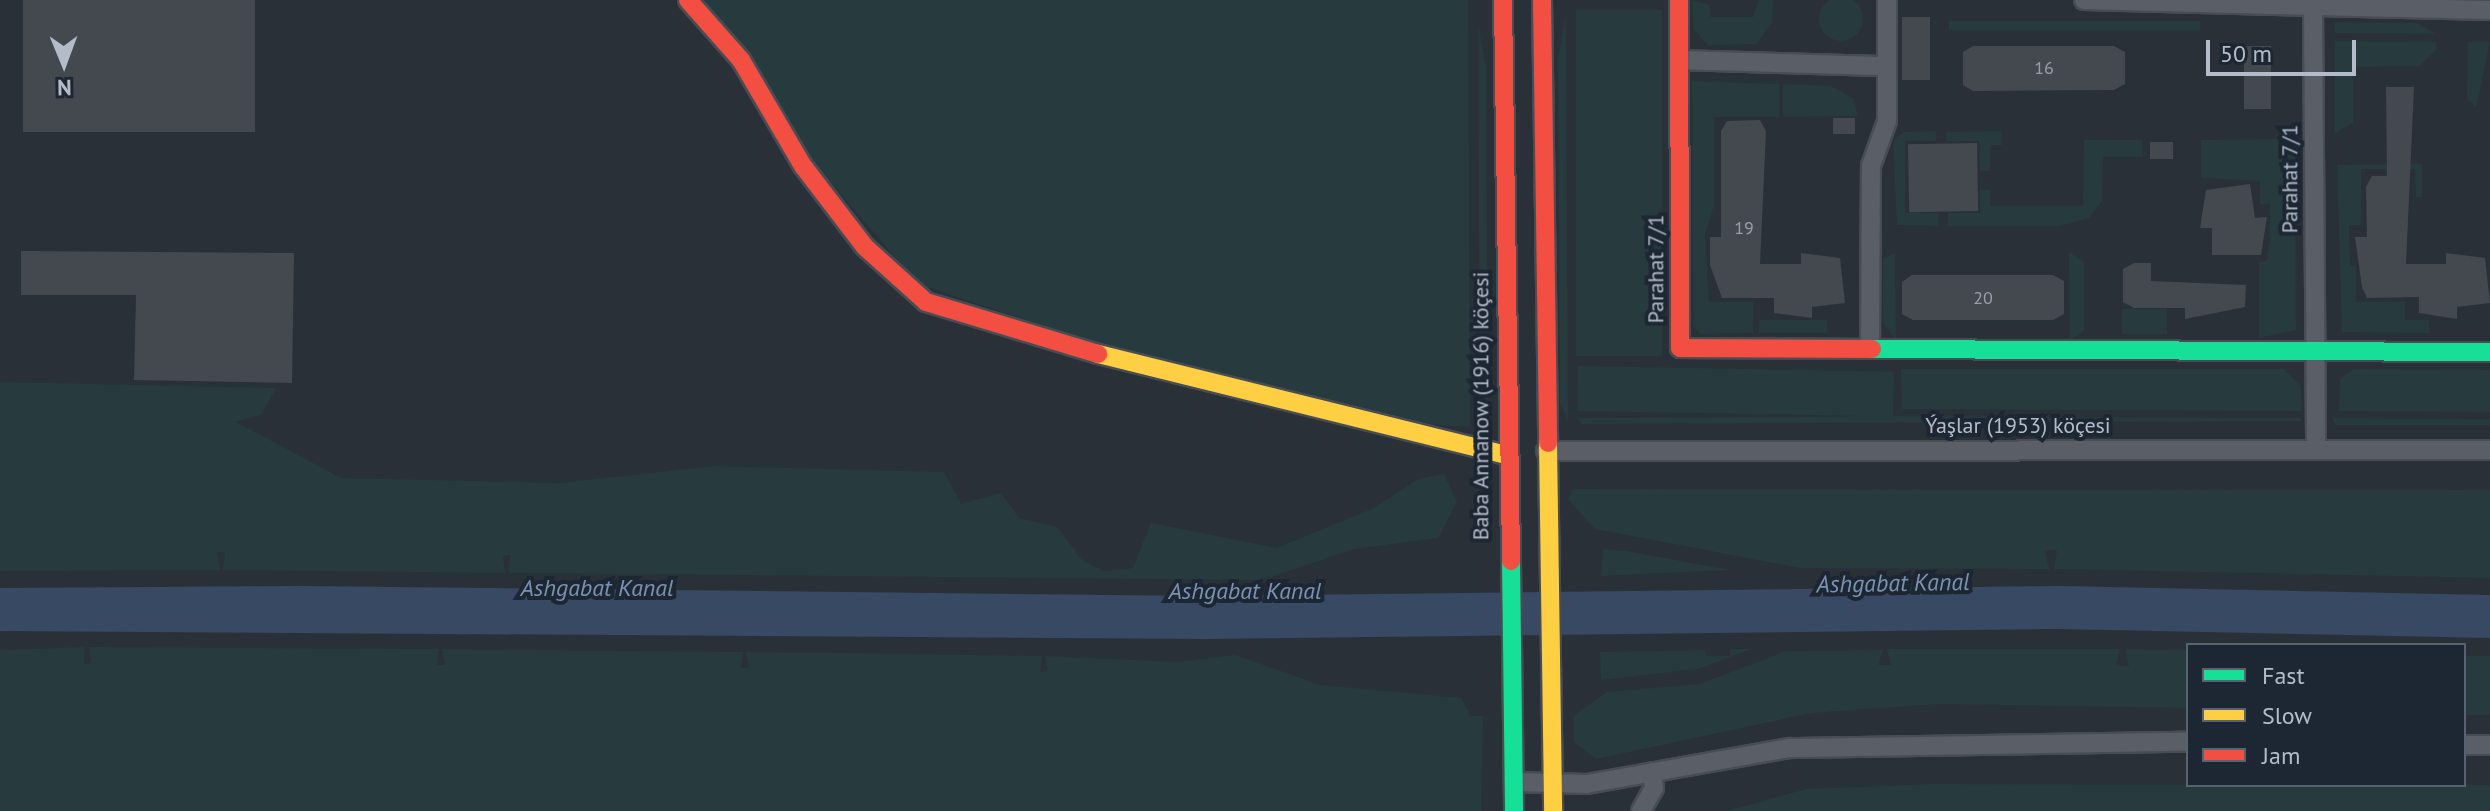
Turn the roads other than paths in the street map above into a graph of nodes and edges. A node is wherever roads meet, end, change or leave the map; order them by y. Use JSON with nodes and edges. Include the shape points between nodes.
{"nodes":[{"id":1,"x":688,"y":0,"type":"edge"},
{"id":2,"x":1503,"y":0,"type":"edge"},
{"id":3,"x":1542,"y":0,"type":"edge"},
{"id":4,"x":1679,"y":0,"type":"edge"},
{"id":5,"x":1887,"y":0,"type":"edge"},
{"id":6,"x":2084,"y":0,"type":"edge"},
{"id":7,"x":2313,"y":3,"type":"edge"},
{"id":8,"x":2490,"y":10,"type":"edge"},
{"id":9,"x":1679,"y":60,"type":"junction"},
{"id":10,"x":1887,"y":66,"type":"junction"},
{"id":11,"x":1870,"y":349,"type":"junction"},
{"id":12,"x":2316,"y":352,"type":"junction"},
{"id":13,"x":2490,"y":352,"type":"edge"},
{"id":14,"x":2316,"y":449,"type":"junction"},
{"id":15,"x":2490,"y":450,"type":"edge"},
{"id":16,"x":1546,"y":451,"type":"junction"},
{"id":17,"x":1505,"y":455,"type":"junction"},
{"id":18,"x":2186,"y":742,"type":"edge"},
{"id":19,"x":2466,"y":745,"type":"edge"},
{"id":20,"x":2490,"y":745,"type":"edge"},
{"id":21,"x":1652,"y":772,"type":"junction"},
{"id":22,"x":1514,"y":782,"type":"junction"},
{"id":23,"x":1553,"y":782,"type":"junction"},
{"id":24,"x":1514,"y":811,"type":"edge"},
{"id":25,"x":1553,"y":811,"type":"edge"},
{"id":26,"x":1641,"y":811,"type":"edge"}],
"edges":[{"from":1,"to":17,"type":"street","via":[[741,60],[803,166],[865,247],[926,302],[1148,369]]},
{"from":2,"to":17,"type":"street","name":"Baba Annanow (1916) köçesi"},
{"from":3,"to":16,"type":"street"},
{"from":4,"to":9,"type":"street","name":"Parahat 7/1"},
{"from":5,"to":10,"type":"street"},
{"from":6,"to":7,"type":"street"},
{"from":7,"to":8,"type":"street"},
{"from":7,"to":12,"type":"street","name":"Parahat 7/1"},
{"from":9,"to":10,"type":"street"},
{"from":9,"to":11,"type":"street","name":"Parahat 7/1","via":[[1680,348]]},
{"from":10,"to":11,"type":"street","via":[[1887,121],[1871,166]]},
{"from":11,"to":12,"type":"street","name":"Parahat 7/1"},
{"from":12,"to":13,"type":"street","name":"Parahat 7/1"},
{"from":12,"to":14,"type":"street"},
{"from":14,"to":15,"type":"street","name":"Ýaşlar (1953) köçesi"},
{"from":14,"to":16,"type":"street","name":"Ýaşlar (1953) köçesi"},
{"from":16,"to":23,"type":"street"},
{"from":17,"to":22,"type":"street","name":"Baba Annanow (1916) köçesi"},
{"from":18,"to":21,"type":"street","via":[[1790,748]]},
{"from":19,"to":20,"type":"street"},
{"from":21,"to":23,"type":"street","via":[[1587,784]]},
{"from":21,"to":26,"type":"street","via":[[1654,788]]},
{"from":22,"to":23,"type":"street"},
{"from":22,"to":24,"type":"street","name":"Baba Annanow (1916) köçesi"},
{"from":23,"to":25,"type":"street"}]}
